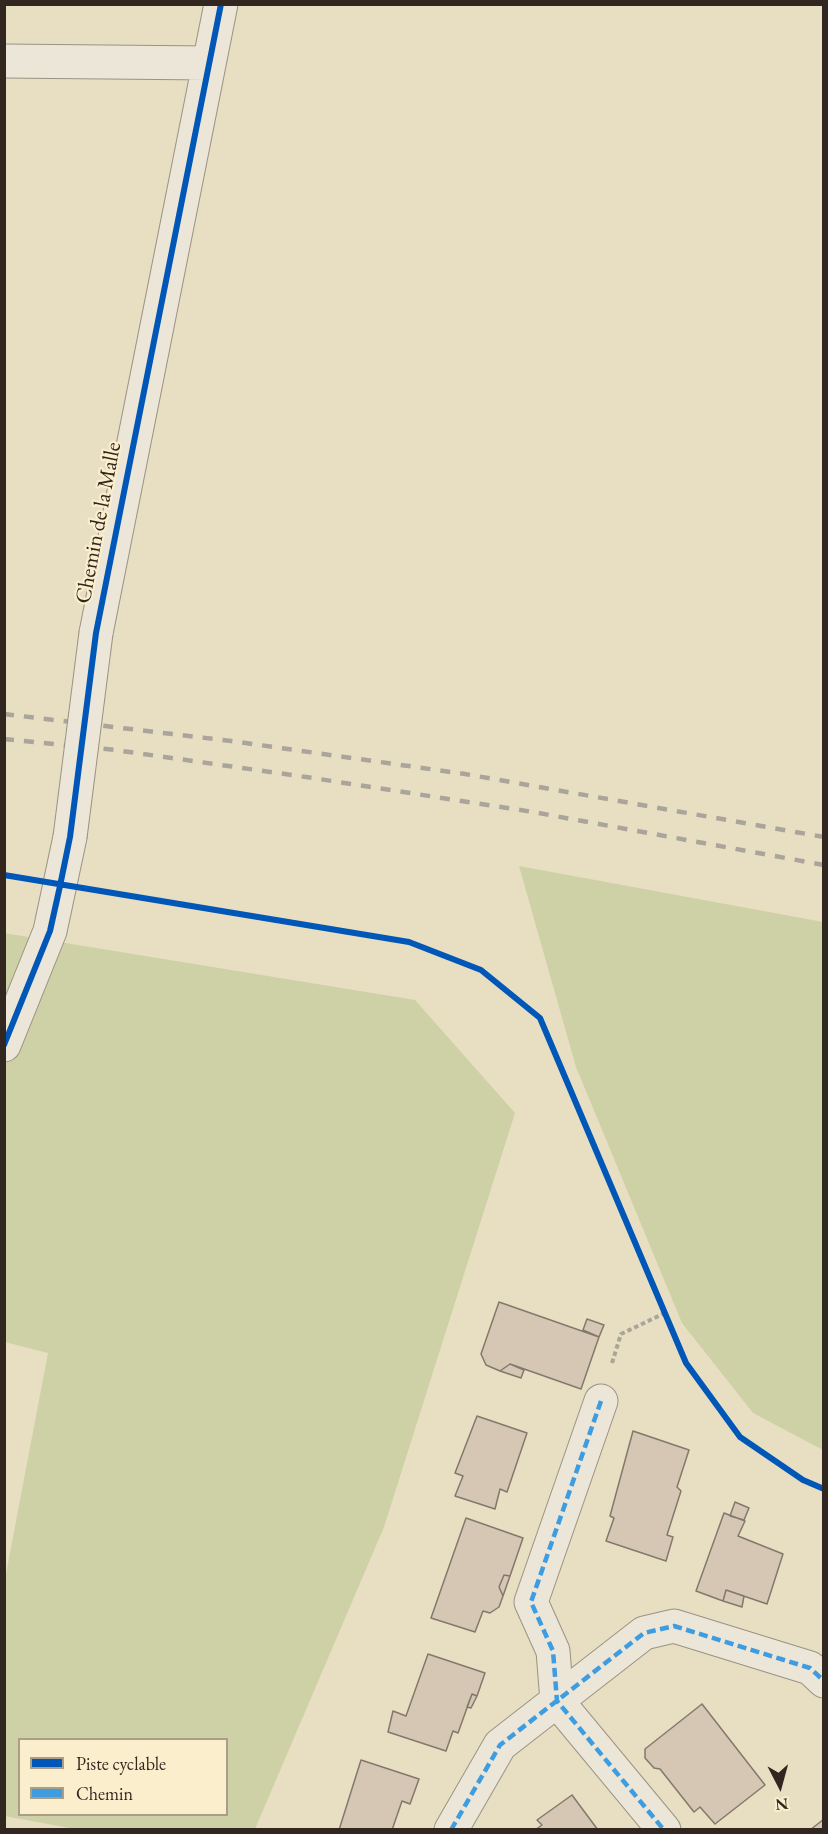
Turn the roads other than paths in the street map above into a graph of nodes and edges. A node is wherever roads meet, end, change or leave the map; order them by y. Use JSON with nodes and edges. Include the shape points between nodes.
{"nodes":[{"id":1,"x":221,"y":4,"type":"edge"},
{"id":2,"x":4,"y":61,"type":"edge"},
{"id":3,"x":209,"y":63,"type":"junction"},
{"id":4,"x":4,"y":1045,"type":"edge"},
{"id":5,"x":601,"y":1401,"type":"road end"},
{"id":6,"x":824,"y":1681,"type":"edge"},
{"id":7,"x":557,"y":1701,"type":"junction"},
{"id":8,"x":451,"y":1830,"type":"edge"},
{"id":9,"x":664,"y":1830,"type":"edge"}],
"edges":[{"from":1,"to":3,"type":"street","name":"Chemin de la Malle"},
{"from":2,"to":3,"type":"street"},
{"from":3,"to":4,"type":"street","name":"Chemin de la Malle","bridge":true,"via":[[96,633],[70,837],[50,931]]},
{"from":5,"to":7,"type":"street","via":[[531,1602],[552,1651]]},
{"from":6,"to":7,"type":"street","via":[[810,1668],[674,1626],[644,1633]]},
{"from":7,"to":8,"type":"street","via":[[500,1745]]},
{"from":7,"to":9,"type":"street"}]}
